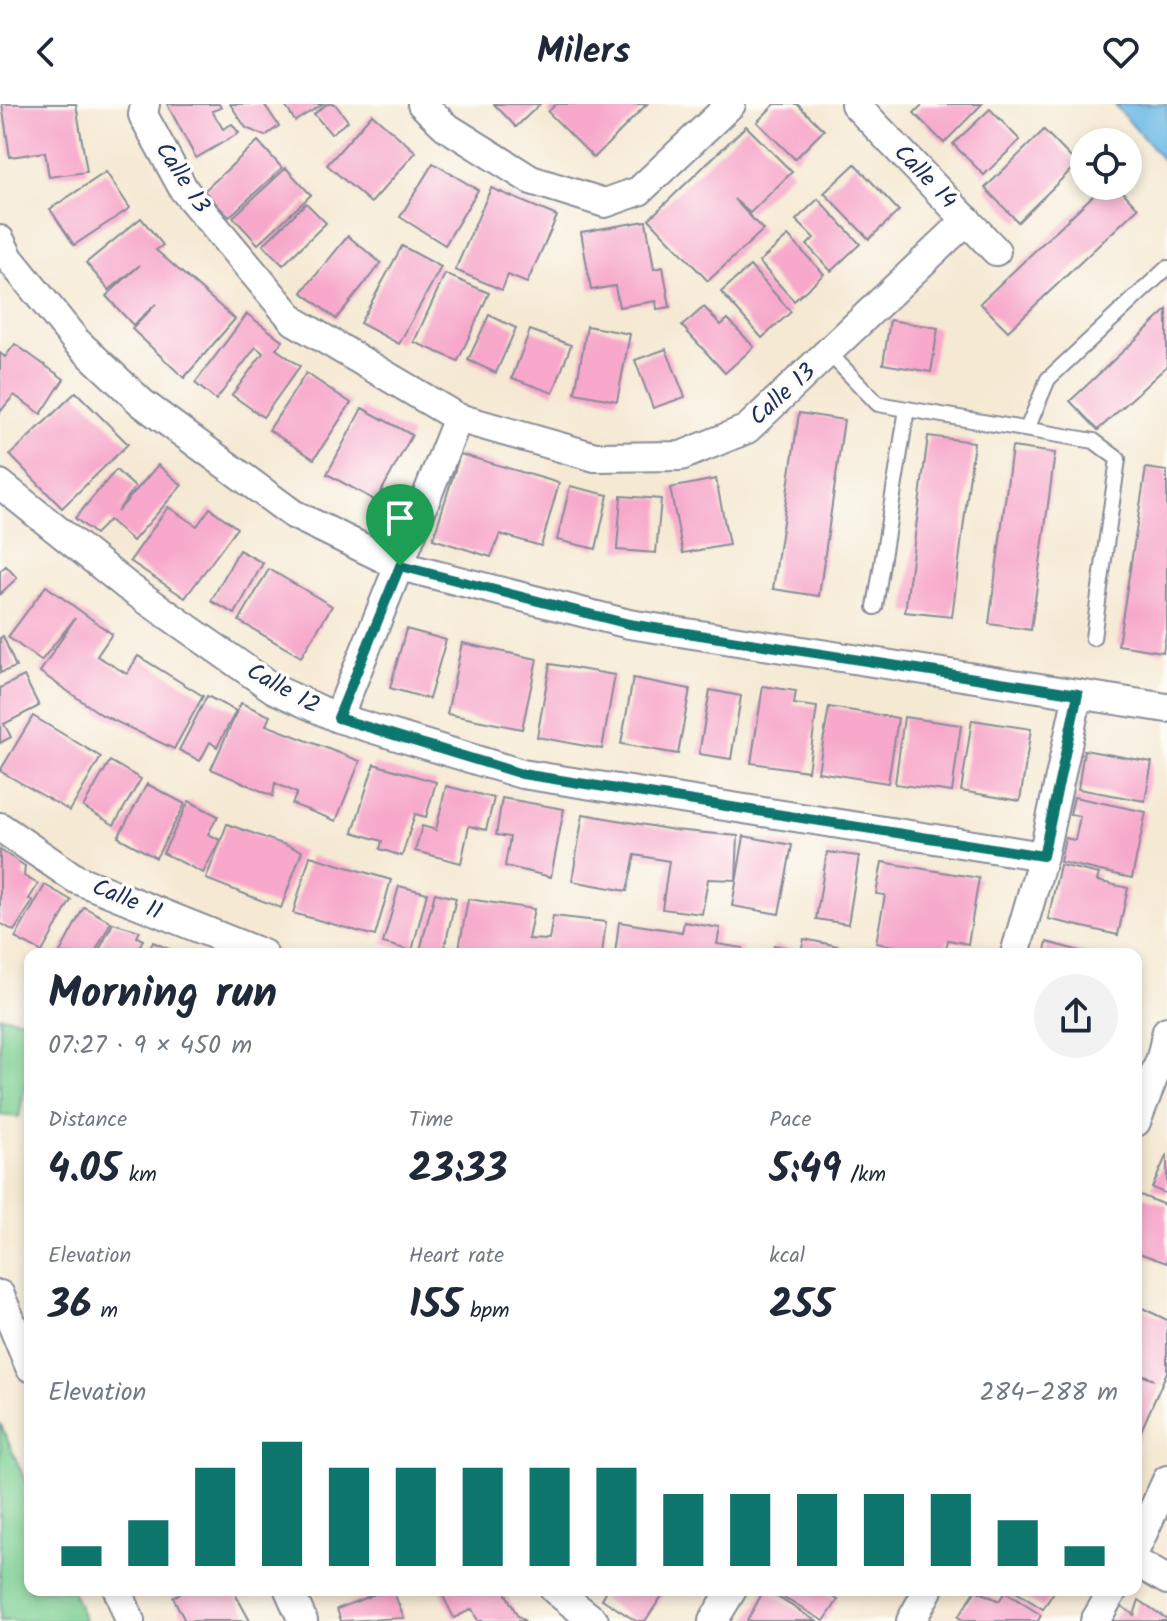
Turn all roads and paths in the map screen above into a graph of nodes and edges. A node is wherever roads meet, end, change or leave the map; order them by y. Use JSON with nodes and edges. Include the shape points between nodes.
{"nodes":[{"id":1,"x":145,"y":104,"type":"edge"},
{"id":2,"x":422,"y":104,"type":"edge"},
{"id":3,"x":731,"y":104,"type":"edge"},
{"id":4,"x":855,"y":104,"type":"edge"},
{"id":5,"x":967,"y":220,"type":"junction"},
{"id":6,"x":0,"y":240,"type":"edge"},
{"id":7,"x":996,"y":251,"type":"dead end"},
{"id":8,"x":1167,"y":268,"type":"edge"},
{"id":9,"x":829,"y":353,"type":"junction"},
{"id":10,"x":907,"y":409,"type":"junction"},
{"id":11,"x":458,"y":418,"type":"junction"},
{"id":12,"x":1027,"y":429,"type":"junction"},
{"id":13,"x":0,"y":484,"type":"edge"},
{"id":14,"x":400,"y":566,"type":"junction"},
{"id":15,"x":875,"y":607,"type":"dead end"},
{"id":16,"x":1093,"y":638,"type":"dead end"},
{"id":17,"x":1078,"y":694,"type":"junction"},
{"id":18,"x":1167,"y":708,"type":"edge"},
{"id":19,"x":338,"y":718,"type":"junction"},
{"id":20,"x":0,"y":827,"type":"edge"},
{"id":21,"x":1043,"y":856,"type":"junction"},
{"id":22,"x":248,"y":948,"type":"edge"},
{"id":23,"x":1017,"y":948,"type":"edge"},
{"id":24,"x":1167,"y":1031,"type":"edge"},
{"id":25,"x":1142,"y":1107,"type":"edge"},
{"id":26,"x":0,"y":1295,"type":"edge"},
{"id":27,"x":23,"y":1330,"type":"edge"},
{"id":28,"x":1167,"y":1480,"type":"edge"},
{"id":29,"x":1142,"y":1535,"type":"edge"},
{"id":30,"x":1142,"y":1565,"type":"edge"},
{"id":31,"x":1167,"y":1580,"type":"edge"},
{"id":32,"x":120,"y":1596,"type":"edge"},
{"id":33,"x":292,"y":1596,"type":"edge"},
{"id":34,"x":563,"y":1596,"type":"edge"},
{"id":35,"x":728,"y":1596,"type":"edge"},
{"id":36,"x":925,"y":1596,"type":"edge"},
{"id":37,"x":1110,"y":1596,"type":"edge"},
{"id":38,"x":130,"y":1621,"type":"edge"},
{"id":39,"x":303,"y":1621,"type":"edge"},
{"id":40,"x":594,"y":1621,"type":"edge"},
{"id":41,"x":713,"y":1621,"type":"edge"},
{"id":42,"x":911,"y":1621,"type":"edge"},
{"id":43,"x":1095,"y":1621,"type":"edge"}],
"edges":[{"from":1,"to":11,"type":"street","name":"Calle 13","via":[[143,115],[184,190],[294,321]]},
{"from":2,"to":3,"type":"street","via":[[445,126],[531,180],[605,203],[639,191]]},
{"from":4,"to":5,"type":"street","name":"Calle 14"},
{"from":5,"to":7,"type":"street","name":"Calle 14"},
{"from":5,"to":9,"type":"street","name":"Calle 13"},
{"from":6,"to":14,"type":"street","via":[[76,341],[142,403],[293,514]]},
{"from":8,"to":12,"type":"lane","via":[[1048,379]]},
{"from":9,"to":10,"type":"lane","via":[[878,404]]},
{"from":9,"to":11,"type":"street","name":"Calle 13","via":[[747,429],[681,456],[595,457]]},
{"from":10,"to":12,"type":"lane"},
{"from":10,"to":15,"type":"lane"},
{"from":11,"to":14,"type":"street"},
{"from":12,"to":16,"type":"lane","via":[[1094,441],[1118,459]]},
{"from":13,"to":19,"type":"street","name":"Calle 12","via":[[127,586],[274,689]]},
{"from":14,"to":17,"type":"street","via":[[629,624]]},
{"from":14,"to":19,"type":"street"},
{"from":17,"to":18,"type":"street"},
{"from":17,"to":21,"type":"street"},
{"from":19,"to":21,"type":"street","name":"Calle 12","via":[[522,774]]},
{"from":20,"to":22,"type":"street","name":"Calle 11","via":[[76,879]]},
{"from":21,"to":23,"type":"street"},
{"from":24,"to":25,"type":"street"},
{"from":26,"to":27,"type":"street"},
{"from":28,"to":29,"type":"street"},
{"from":30,"to":31,"type":"street"},
{"from":32,"to":38,"type":"street"},
{"from":33,"to":39,"type":"street"},
{"from":34,"to":40,"type":"street"},
{"from":35,"to":41,"type":"street"},
{"from":36,"to":42,"type":"street"},
{"from":37,"to":43,"type":"street"}]}
